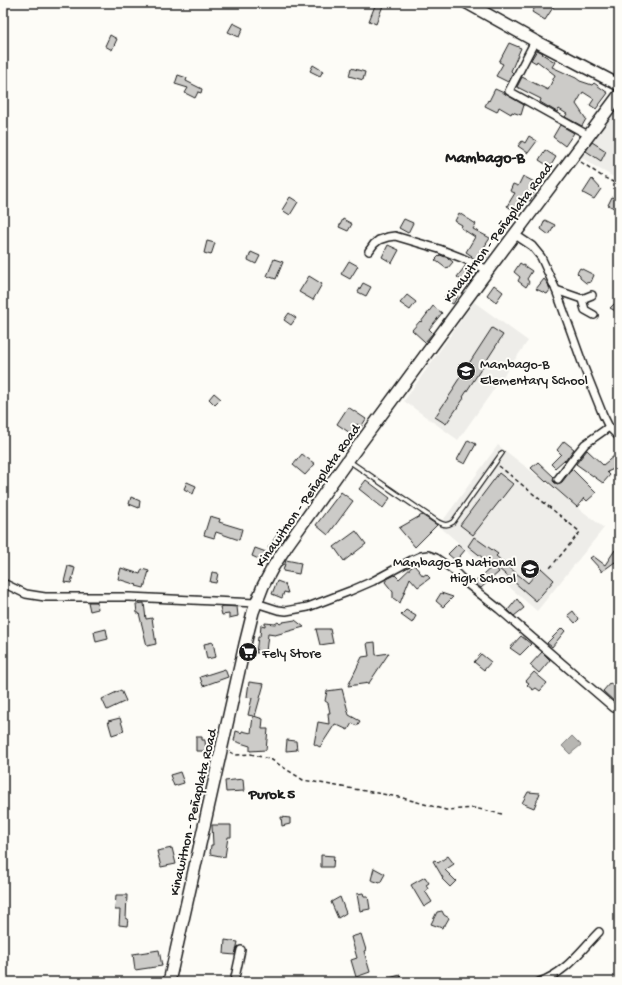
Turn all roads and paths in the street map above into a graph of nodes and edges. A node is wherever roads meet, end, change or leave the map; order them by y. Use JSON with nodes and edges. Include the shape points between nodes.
{"nodes":[{"id":1,"x":467,"y":3,"type":"edge"},
{"id":2,"x":535,"y":41,"type":"junction"},
{"id":3,"x":619,"y":85,"type":"edge"},
{"id":4,"x":619,"y":95,"type":"edge"},
{"id":5,"x":588,"y":135,"type":"junction"},
{"id":6,"x":572,"y":156,"type":"junction"},
{"id":7,"x":619,"y":184,"type":"edge"},
{"id":8,"x":514,"y":234,"type":"junction"},
{"id":9,"x":369,"y":251,"type":"dead end"},
{"id":10,"x":488,"y":270,"type":"junction"},
{"id":11,"x":556,"y":290,"type":"junction"},
{"id":12,"x":592,"y":295,"type":"dead end"},
{"id":13,"x":582,"y":299,"type":"junction"},
{"id":14,"x":594,"y":315,"type":"dead end"},
{"id":15,"x":609,"y":427,"type":"junction"},
{"id":16,"x":619,"y":437,"type":"edge"},
{"id":17,"x":502,"y":453,"type":"dead end"},
{"id":18,"x":348,"y":460,"type":"junction"},
{"id":19,"x":494,"y":463,"type":"junction"},
{"id":20,"x":558,"y":479,"type":"dead end"},
{"id":21,"x":550,"y":568,"type":"dead end"},
{"id":22,"x":3,"y":583,"type":"edge"},
{"id":23,"x":256,"y":604,"type":"junction"},
{"id":24,"x":614,"y":708,"type":"dead end"},
{"id":25,"x":222,"y":747,"type":"junction"},
{"id":26,"x":502,"y":814,"type":"dead end"},
{"id":27,"x":599,"y":932,"type":"dead end"},
{"id":28,"x":241,"y":950,"type":"dead end"},
{"id":29,"x":169,"y":982,"type":"edge"},
{"id":30,"x":234,"y":982,"type":"edge"},
{"id":31,"x":539,"y":982,"type":"edge"}],
"edges":[{"from":1,"to":2,"type":"street"},
{"from":2,"to":3,"type":"street"},
{"from":2,"to":5,"type":"street","via":[[509,91]]},
{"from":4,"to":5,"type":"street","name":"Kinawitnon - Peñaplata Road"},
{"from":5,"to":6,"type":"street","name":"Kinawitnon - Peñaplata Road"},
{"from":6,"to":7,"type":"path","via":[[603,177]]},
{"from":6,"to":8,"type":"street","name":"Kinawitnon - Peñaplata Road"},
{"from":8,"to":10,"type":"street","name":"Kinawitnon - Peñaplata Road"},
{"from":8,"to":11,"type":"street","via":[[532,246],[541,257]]},
{"from":9,"to":10,"type":"street","via":[[379,240],[395,236],[462,258]]},
{"from":10,"to":18,"type":"street","name":"Kinawitnon - Peñaplata Road"},
{"from":11,"to":13,"type":"street"},
{"from":11,"to":15,"type":"street"},
{"from":12,"to":13,"type":"street"},
{"from":13,"to":14,"type":"street","via":[[585,310]]},
{"from":15,"to":16,"type":"street"},
{"from":15,"to":20,"type":"street","via":[[585,444]]},
{"from":17,"to":19,"type":"lane"},
{"from":18,"to":19,"type":"lane","via":[[446,525],[453,522]]},
{"from":18,"to":23,"type":"street","name":"Kinawitnon - Peñaplata Road","via":[[276,561]]},
{"from":19,"to":21,"type":"path","via":[[580,532]]},
{"from":22,"to":23,"type":"street","via":[[26,594],[45,597],[129,597]]},
{"from":23,"to":24,"type":"street","via":[[286,611],[308,607],[350,591],[421,556],[436,558]]},
{"from":23,"to":25,"type":"street","name":"Kinawitnon - Peñaplata Road"},
{"from":25,"to":26,"type":"path","via":[[236,756],[251,754],[272,760],[303,780],[399,797],[446,810],[474,808]]},
{"from":25,"to":29,"type":"street","name":"Kinawitnon - Peñaplata Road"},
{"from":27,"to":31,"type":"street","via":[[566,968]]},
{"from":28,"to":30,"type":"street"}]}
